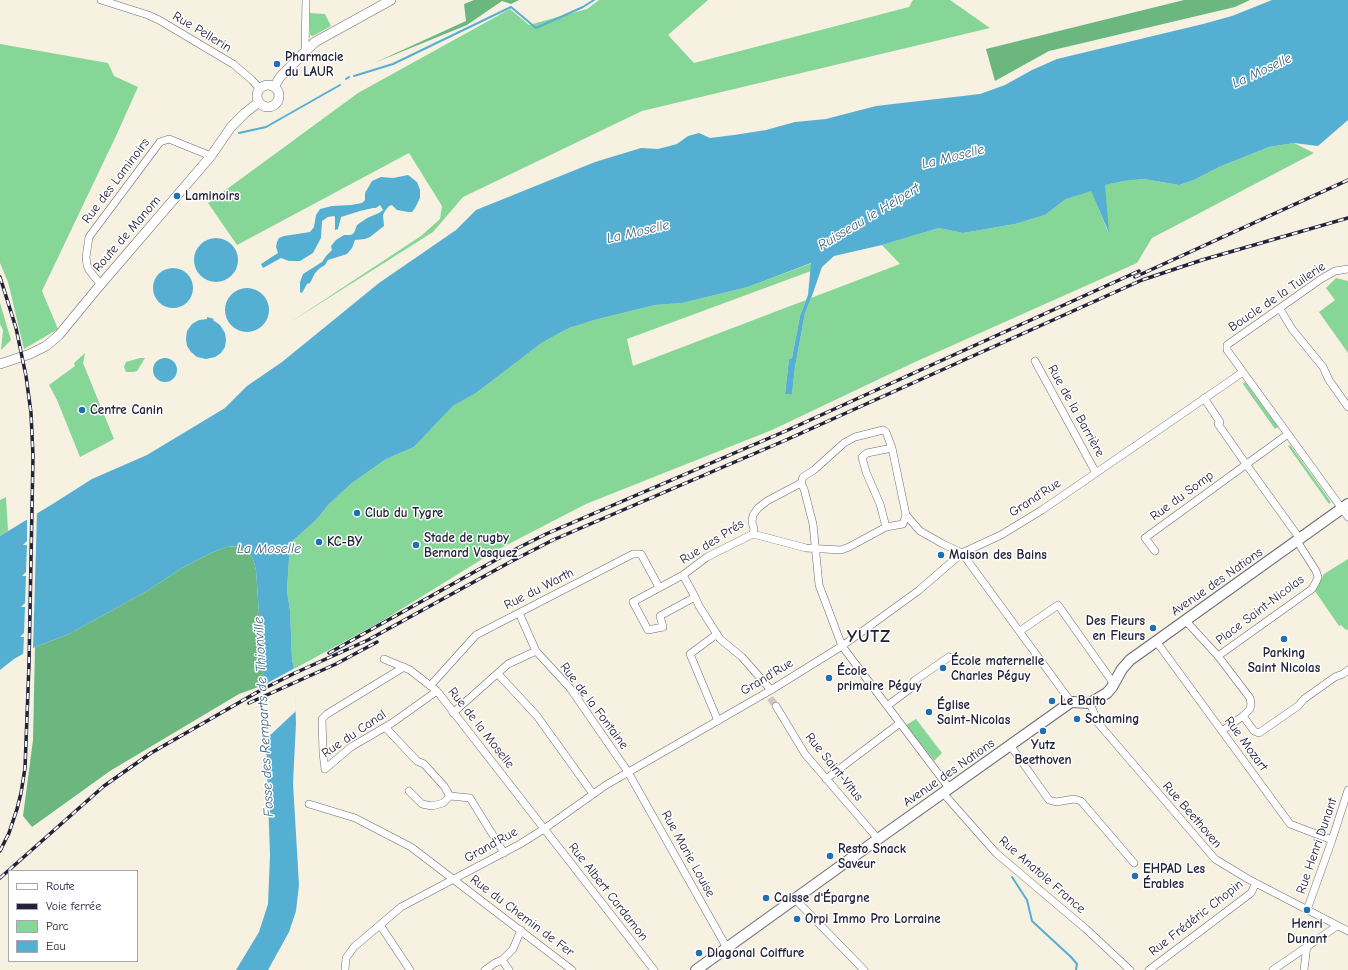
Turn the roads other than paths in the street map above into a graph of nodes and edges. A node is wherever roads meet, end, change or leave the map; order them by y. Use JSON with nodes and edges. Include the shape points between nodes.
{"nodes":[{"id":1,"x":101,"y":0,"type":"edge"},
{"id":2,"x":306,"y":0,"type":"edge"},
{"id":3,"x":391,"y":0,"type":"edge"},
{"id":4,"x":305,"y":51,"type":"junction"},
{"id":5,"x":274,"y":87,"type":"junction"},
{"id":6,"x":260,"y":89,"type":"junction"},
{"id":7,"x":259,"y":102,"type":"junction"},
{"id":8,"x":211,"y":156,"type":"junction"},
{"id":9,"x":1348,"y":269,"type":"edge"},
{"id":10,"x":101,"y":285,"type":"junction"},
{"id":11,"x":1280,"y":309,"type":"junction"},
{"id":12,"x":1035,"y":361,"type":"dead end"},
{"id":13,"x":0,"y":364,"type":"edge"},
{"id":14,"x":1243,"y":372,"type":"junction"},
{"id":15,"x":1204,"y":398,"type":"junction"},
{"id":16,"x":1348,"y":407,"type":"edge"},
{"id":17,"x":1288,"y":434,"type":"junction"},
{"id":18,"x":892,"y":448,"type":"junction"},
{"id":19,"x":1246,"y":464,"type":"junction"},
{"id":20,"x":1096,"y":473,"type":"junction"},
{"id":21,"x":802,"y":480,"type":"junction"},
{"id":22,"x":1345,"y":506,"type":"edge"},
{"id":23,"x":906,"y":515,"type":"junction"},
{"id":24,"x":1348,"y":517,"type":"edge"},
{"id":25,"x":886,"y":526,"type":"junction"},
{"id":26,"x":753,"y":534,"type":"junction"},
{"id":27,"x":1298,"y":540,"type":"junction"},
{"id":28,"x":816,"y":549,"type":"junction"},
{"id":29,"x":1155,"y":551,"type":"dead end"},
{"id":30,"x":962,"y":553,"type":"junction"},
{"id":31,"x":683,"y":575,"type":"junction"},
{"id":32,"x":659,"y":587,"type":"junction"},
{"id":33,"x":695,"y":597,"type":"junction"},
{"id":34,"x":519,"y":613,"type":"junction"},
{"id":35,"x":1185,"y":620,"type":"junction"},
{"id":36,"x":1020,"y":632,"type":"junction"},
{"id":37,"x":717,"y":634,"type":"junction"},
{"id":38,"x":1156,"y":641,"type":"junction"},
{"id":39,"x":842,"y":646,"type":"junction"},
{"id":40,"x":536,"y":651,"type":"junction"},
{"id":41,"x":1218,"y":656,"type":"junction"},
{"id":42,"x":949,"y":657,"type":"dead end"},
{"id":43,"x":384,"y":659,"type":"dead end"},
{"id":44,"x":404,"y":667,"type":"junction"},
{"id":45,"x":1348,"y":670,"type":"edge"},
{"id":46,"x":498,"y":674,"type":"junction"},
{"id":47,"x":1114,"y":684,"type":"junction"},
{"id":48,"x":430,"y":686,"type":"junction"},
{"id":49,"x":437,"y":691,"type":"junction"},
{"id":50,"x":769,"y":694,"type":"junction"},
{"id":51,"x":1071,"y":702,"type":"junction"},
{"id":52,"x":1090,"y":703,"type":"junction"},
{"id":53,"x":776,"y":706,"type":"tunnel mouth"},
{"id":54,"x":887,"y":706,"type":"junction"},
{"id":55,"x":453,"y":713,"type":"junction"},
{"id":56,"x":1243,"y":716,"type":"junction"},
{"id":57,"x":718,"y":721,"type":"junction"},
{"id":58,"x":900,"y":723,"type":"junction"},
{"id":59,"x":385,"y":727,"type":"junction"},
{"id":60,"x":1222,"y":731,"type":"junction"},
{"id":61,"x":1010,"y":745,"type":"junction"},
{"id":62,"x":628,"y":772,"type":"junction"},
{"id":63,"x":826,"y":779,"type":"junction"},
{"id":64,"x":946,"y":790,"type":"junction"},
{"id":65,"x":1348,"y":790,"type":"edge"},
{"id":66,"x":409,"y":791,"type":"dead end"},
{"id":67,"x":593,"y":794,"type":"junction"},
{"id":68,"x":450,"y":796,"type":"junction"},
{"id":69,"x":309,"y":804,"type":"dead end"},
{"id":70,"x":544,"y":829,"type":"junction"},
{"id":71,"x":878,"y":838,"type":"junction"},
{"id":72,"x":1332,"y":840,"type":"junction"},
{"id":73,"x":504,"y":853,"type":"junction"},
{"id":74,"x":1134,"y":863,"type":"dead end"},
{"id":75,"x":454,"y":880,"type":"junction"},
{"id":76,"x":1256,"y":883,"type":"junction"},
{"id":77,"x":795,"y":899,"type":"junction"},
{"id":78,"x":1307,"y":910,"type":"junction"},
{"id":79,"x":380,"y":926,"type":"junction"},
{"id":80,"x":1337,"y":926,"type":"junction"},
{"id":81,"x":521,"y":930,"type":"junction"},
{"id":82,"x":1348,"y":931,"type":"edge"},
{"id":83,"x":1307,"y":945,"type":"junction"},
{"id":84,"x":727,"y":948,"type":"junction"},
{"id":85,"x":502,"y":960,"type":"junction"},
{"id":86,"x":408,"y":967,"type":"edge"},
{"id":87,"x":345,"y":970,"type":"edge"},
{"id":88,"x":485,"y":970,"type":"edge"},
{"id":89,"x":509,"y":970,"type":"edge"},
{"id":90,"x":572,"y":970,"type":"edge"},
{"id":91,"x":654,"y":970,"type":"edge"},
{"id":92,"x":696,"y":970,"type":"edge"},
{"id":93,"x":864,"y":970,"type":"edge"},
{"id":94,"x":1130,"y":970,"type":"edge"},
{"id":95,"x":1149,"y":970,"type":"edge"},
{"id":96,"x":1273,"y":970,"type":"edge"},
{"id":97,"x":1304,"y":970,"type":"edge"}],
"edges":[{"from":1,"to":6,"type":"street","name":"Rue Pellerin","via":[[159,20],[233,64]]},
{"from":2,"to":4,"type":"street"},
{"from":3,"to":4,"type":"street","via":[[315,42]]},
{"from":4,"to":5,"type":"street"},
{"from":5,"to":6,"type":"street"},
{"from":5,"to":7,"type":"street","via":[[279,96],[275,105],[268,107]]},
{"from":6,"to":7,"type":"street"},
{"from":7,"to":8,"type":"street","name":"Route de Manom","via":[[237,121]]},
{"from":8,"to":10,"type":"street","name":"Route de Manom"},
{"from":8,"to":10,"type":"street","name":"Rue des Laminoirs","via":[[169,139],[160,142],[89,237],[87,265]]},
{"from":9,"to":11,"type":"street","name":"Boucle de la Tuilerie","via":[[1328,275]]},
{"from":10,"to":13,"type":"street","name":"Route de Manom","via":[[59,335],[46,346]]},
{"from":11,"to":14,"type":"street","name":"Boucle de la Tuilerie","via":[[1227,346],[1227,350]]},
{"from":11,"to":16,"type":"street","via":[[1292,329],[1323,367]]},
{"from":12,"to":20,"type":"street","name":"Rue de la Barrière"},
{"from":14,"to":15,"type":"street"},
{"from":14,"to":17,"type":"street","name":"Boucle de la Tuilerie"},
{"from":15,"to":19,"type":"street","via":[[1220,422],[1218,424]]},
{"from":15,"to":20,"type":"street","name":"Grand'Rue"},
{"from":17,"to":19,"type":"street","name":"Rue du Somp"},
{"from":17,"to":22,"type":"street","name":"Boucle de la Tuilerie"},
{"from":18,"to":21,"type":"street","name":"Rue des Prés","via":[[883,427],[844,442]]},
{"from":18,"to":23,"type":"street"},
{"from":18,"to":25,"type":"street","via":[[867,453],[862,457]]},
{"from":19,"to":27,"type":"street"},
{"from":19,"to":29,"type":"street","name":"Rue du Somp","via":[[1145,538]]},
{"from":20,"to":30,"type":"street","name":"Grand'Rue","via":[[1007,532]]},
{"from":21,"to":26,"type":"street","name":"Rue des Prés","via":[[758,508],[753,515]]},
{"from":21,"to":28,"type":"street","name":"Rue Anatole France","via":[[813,524]]},
{"from":22,"to":24,"type":"street"},
{"from":22,"to":27,"type":"main road","name":"Avenue des Nations"},
{"from":23,"to":25,"type":"street","via":[[902,524]]},
{"from":23,"to":30,"type":"street","via":[[920,531]]},
{"from":25,"to":28,"type":"street","via":[[841,550]]},
{"from":26,"to":28,"type":"street"},
{"from":26,"to":31,"type":"street","name":"Rue des Prés","via":[[707,557]]},
{"from":27,"to":35,"type":"main road","name":"Avenue des Nations"},
{"from":27,"to":41,"type":"street","name":"Place Saint-Nicolas","via":[[1318,577],[1312,588]]},
{"from":28,"to":39,"type":"street","name":"Rue Anatole France","via":[[819,585]]},
{"from":30,"to":36,"type":"street"},
{"from":30,"to":39,"type":"street","name":"Grand'Rue","via":[[918,591]]},
{"from":31,"to":32,"type":"street","name":"Rue des Prés"},
{"from":31,"to":33,"type":"street"},
{"from":32,"to":33,"type":"street","name":"Rue des Prés","via":[[633,602],[648,630],[662,627],[660,616]]},
{"from":32,"to":34,"type":"street","name":"Rue du Warth","via":[[641,554],[633,554]]},
{"from":33,"to":37,"type":"street"},
{"from":34,"to":40,"type":"street","name":"Rue de la Fontaine"},
{"from":34,"to":48,"type":"street","name":"Rue du Warth","via":[[476,635]]},
{"from":35,"to":38,"type":"main road","name":"Avenue des Nations"},
{"from":35,"to":41,"type":"street","name":"Place Saint-Nicolas"},
{"from":36,"to":47,"type":"street","via":[[1058,605]]},
{"from":36,"to":51,"type":"street"},
{"from":37,"to":50,"type":"street","via":[[742,657]]},
{"from":37,"to":57,"type":"street","via":[[690,654]]},
{"from":38,"to":47,"type":"main road","name":"Avenue des Nations","via":[[1130,660]]},
{"from":38,"to":60,"type":"street","name":"Rue Mozart"},
{"from":39,"to":50,"type":"street","name":"Grand'Rue"},
{"from":39,"to":54,"type":"street","name":"Rue Anatole France"},
{"from":40,"to":46,"type":"street","via":[[508,664]]},
{"from":40,"to":62,"type":"street","name":"Rue de la Fontaine","via":[[570,688]]},
{"from":41,"to":56,"type":"street","name":"Place Saint-Nicolas","via":[[1250,698],[1250,709]]},
{"from":42,"to":54,"type":"street","via":[[914,681],[911,688]]},
{"from":43,"to":44,"type":"street","name":"Rue de la Moselle"},
{"from":44,"to":48,"type":"street","name":"Rue de la Moselle"},
{"from":44,"to":59,"type":"street","name":"Rue du Canal","via":[[322,719],[325,769],[351,747]]},
{"from":45,"to":56,"type":"street","via":[[1316,690],[1259,733],[1254,731]]},
{"from":46,"to":55,"type":"street"},
{"from":46,"to":67,"type":"street","via":[[537,716]]},
{"from":47,"to":52,"type":"main road","name":"Avenue des Nations","via":[[1107,693]]},
{"from":48,"to":49,"type":"street","name":"Rue de la Moselle"},
{"from":49,"to":55,"type":"street","name":"Rue de la Moselle"},
{"from":49,"to":59,"type":"street","name":"Rue du Canal"},
{"from":50,"to":57,"type":"street","name":"Grand'Rue"},
{"from":51,"to":52,"type":"main road"},
{"from":51,"to":61,"type":"main road","name":"Avenue des Nations"},
{"from":52,"to":76,"type":"street","name":"Rue Beethoven","via":[[1098,723],[1214,859]]},
{"from":53,"to":63,"type":"street","name":"Rue Saint-Vitus","via":[[804,754]]},
{"from":54,"to":58,"type":"street","name":"Rue Anatole France"},
{"from":55,"to":70,"type":"street","name":"Rue de la Moselle"},
{"from":56,"to":60,"type":"street"},
{"from":57,"to":62,"type":"street","name":"Grand'Rue"},
{"from":58,"to":63,"type":"street"},
{"from":58,"to":64,"type":"street","name":"Rue Anatole France"},
{"from":59,"to":68,"type":"street","via":[[417,761],[424,764]]},
{"from":60,"to":72,"type":"street","name":"Rue Mozart","via":[[1290,824]]},
{"from":61,"to":64,"type":"main road","name":"Avenue des Nations"},
{"from":61,"to":74,"type":"street","via":[[1049,800],[1081,801]]},
{"from":62,"to":67,"type":"street","name":"Grand'Rue"},
{"from":62,"to":84,"type":"street","name":"Rue Marie Louise"},
{"from":63,"to":71,"type":"street","name":"Rue Saint-Vitus"},
{"from":64,"to":71,"type":"main road","name":"Avenue des Nations"},
{"from":64,"to":94,"type":"street","name":"Rue Anatole France","via":[[996,853]]},
{"from":65,"to":72,"type":"street","name":"Rue Henri Dunant"},
{"from":66,"to":68,"type":"street","via":[[422,804],[432,806],[443,803]]},
{"from":67,"to":70,"type":"street","name":"Grand'Rue"},
{"from":68,"to":73,"type":"street","via":[[470,798]]},
{"from":69,"to":75,"type":"street","name":"Rue du Chemin de Fer","via":[[355,818],[411,847]]},
{"from":70,"to":73,"type":"street","name":"Grand'Rue"},
{"from":70,"to":91,"type":"street","name":"Rue Albert Cardamon"},
{"from":71,"to":77,"type":"main road","name":"Avenue des Nations"},
{"from":72,"to":78,"type":"street","name":"Rue Henri Dunant"},
{"from":73,"to":75,"type":"street","name":"Grand'Rue"},
{"from":75,"to":79,"type":"street","name":"Grand'Rue","via":[[410,901]]},
{"from":75,"to":81,"type":"street","name":"Rue du Chemin de Fer"},
{"from":76,"to":78,"type":"street","name":"Rue Beethoven"},
{"from":76,"to":95,"type":"street","name":"Rue Frédéric Chopin","via":[[1250,893]]},
{"from":77,"to":84,"type":"main road","name":"Avenue des Nations"},
{"from":77,"to":93,"type":"street"},
{"from":78,"to":80,"type":"street","name":"Rue Beethoven"},
{"from":79,"to":86,"type":"street"},
{"from":79,"to":87,"type":"street","name":"Grand'Rue","via":[[354,947],[346,958]]},
{"from":80,"to":82,"type":"street","name":"Rue Beethoven"},
{"from":80,"to":83,"type":"street"},
{"from":81,"to":85,"type":"street","via":[[513,949]]},
{"from":81,"to":90,"type":"street","name":"Rue du Chemin de Fer"},
{"from":83,"to":96,"type":"street"},
{"from":83,"to":97,"type":"street"},
{"from":84,"to":92,"type":"main road","name":"Avenue des Nations"},
{"from":85,"to":88,"type":"street"},
{"from":85,"to":89,"type":"street"}]}
